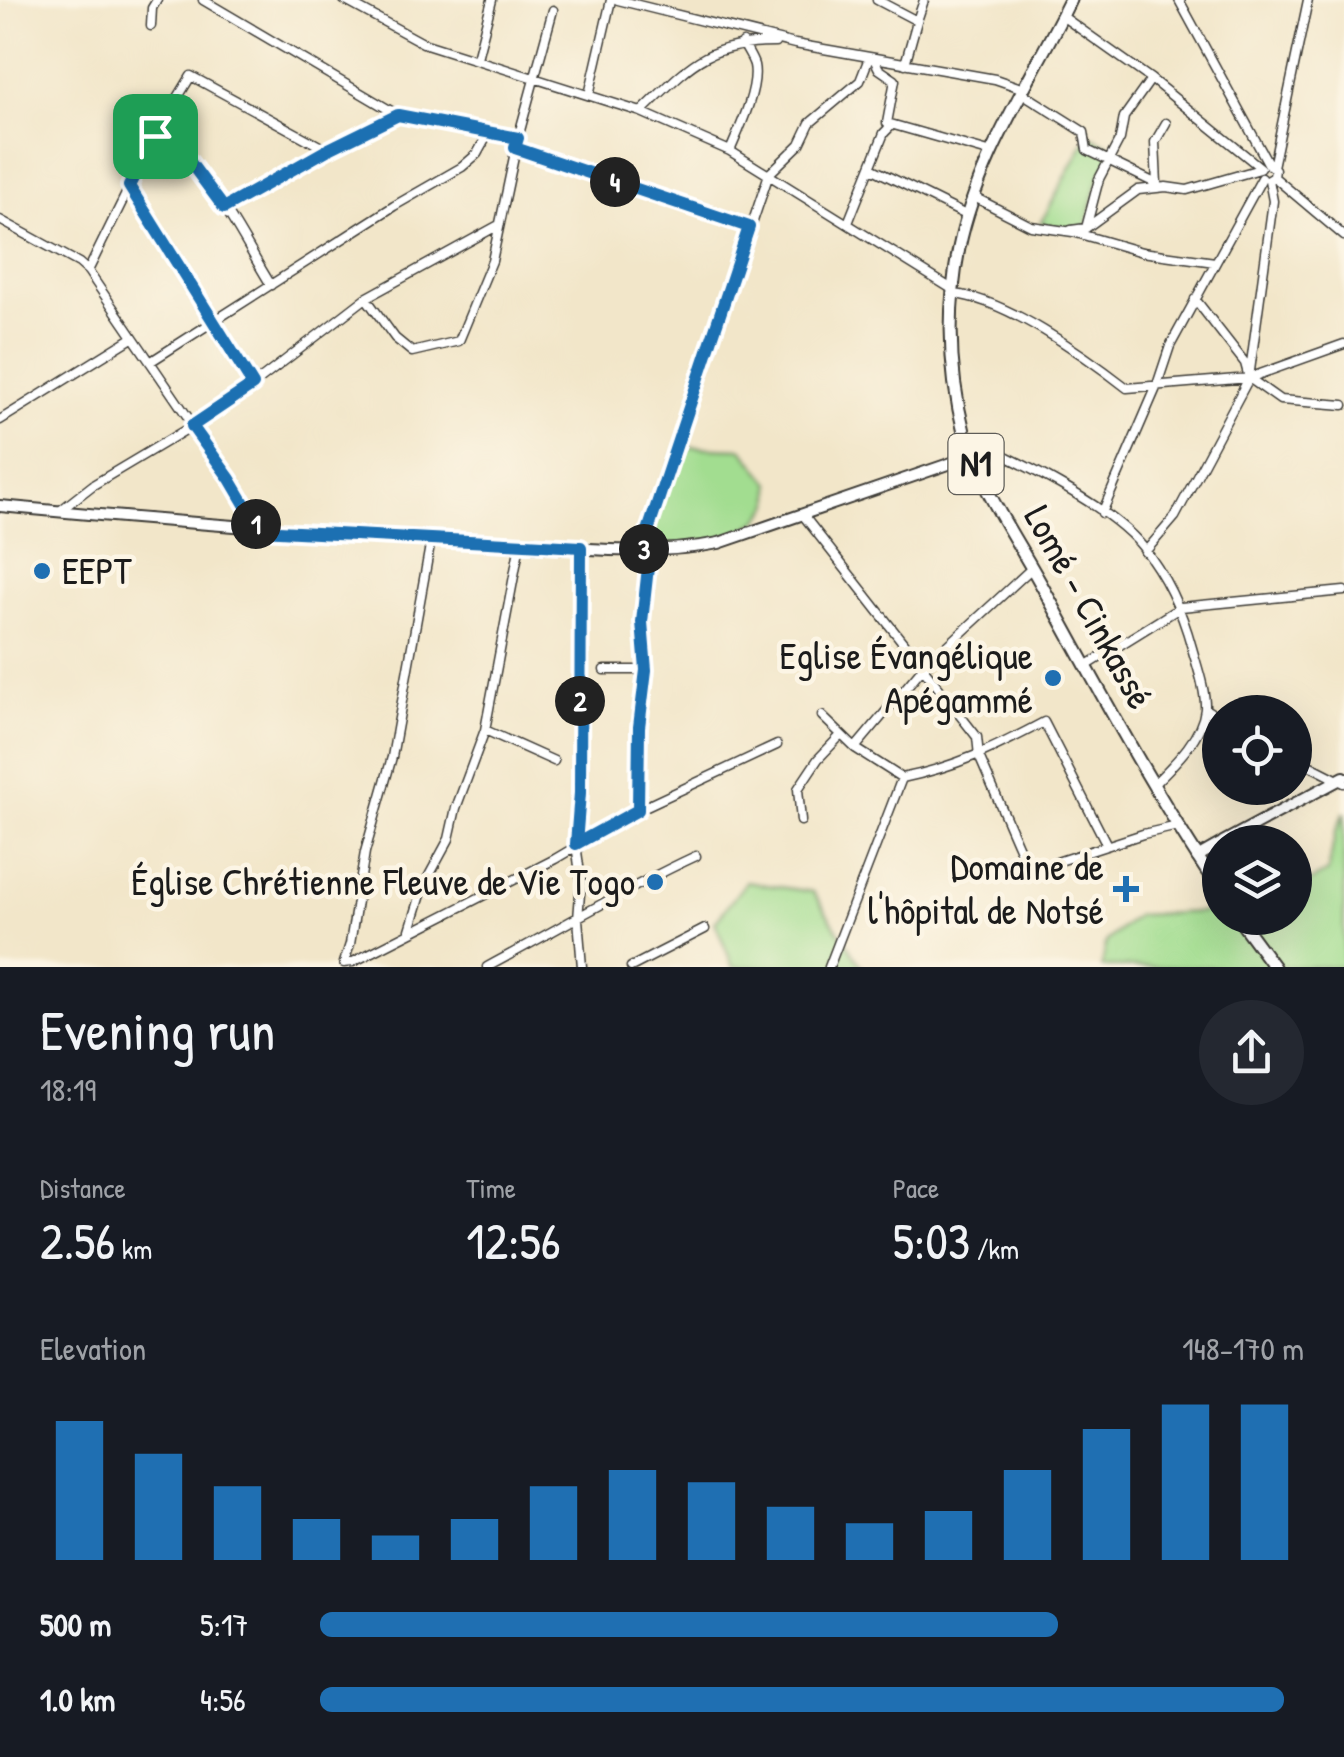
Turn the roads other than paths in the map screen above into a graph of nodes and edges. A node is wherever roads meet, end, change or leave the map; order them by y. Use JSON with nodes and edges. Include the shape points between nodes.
{"nodes":[{"id":1,"x":157,"y":0,"type":"edge"},
{"id":2,"x":203,"y":0,"type":"edge"},
{"id":3,"x":344,"y":0,"type":"edge"},
{"id":4,"x":492,"y":0,"type":"edge"},
{"id":5,"x":615,"y":0,"type":"edge"},
{"id":6,"x":877,"y":0,"type":"edge"},
{"id":7,"x":924,"y":0,"type":"edge"},
{"id":8,"x":1070,"y":0,"type":"edge"},
{"id":9,"x":1179,"y":0,"type":"edge"},
{"id":10,"x":1308,"y":0,"type":"edge"},
{"id":11,"x":552,"y":10,"type":"dead end"},
{"id":12,"x":1062,"y":16,"type":"junction"},
{"id":13,"x":917,"y":21,"type":"junction"},
{"id":14,"x":151,"y":26,"type":"dead end"},
{"id":15,"x":743,"y":44,"type":"junction"},
{"id":16,"x":795,"y":44,"type":"junction"},
{"id":17,"x":477,"y":58,"type":"junction"},
{"id":18,"x":871,"y":58,"type":"junction"},
{"id":19,"x":906,"y":64,"type":"junction"},
{"id":20,"x":536,"y":79,"type":"junction"},
{"id":21,"x":1151,"y":79,"type":"junction"},
{"id":22,"x":1023,"y":91,"type":"junction"},
{"id":23,"x":589,"y":95,"type":"junction"},
{"id":24,"x":641,"y":112,"type":"junction"},
{"id":25,"x":398,"y":115,"type":"junction"},
{"id":26,"x":1166,"y":123,"type":"dead end"},
{"id":27,"x":892,"y":125,"type":"junction"},
{"id":28,"x":488,"y":134,"type":"junction"},
{"id":29,"x":155,"y":136,"type":"junction"},
{"id":30,"x":518,"y":138,"type":"junction"},
{"id":31,"x":515,"y":148,"type":"junction"},
{"id":32,"x":327,"y":150,"type":"junction"},
{"id":33,"x":730,"y":151,"type":"junction"},
{"id":34,"x":994,"y":154,"type":"junction"},
{"id":35,"x":1109,"y":160,"type":"junction"},
{"id":36,"x":871,"y":168,"type":"junction"},
{"id":37,"x":1267,"y":172,"type":"junction"},
{"id":38,"x":768,"y":174,"type":"junction"},
{"id":39,"x":129,"y":186,"type":"junction"},
{"id":40,"x":1162,"y":186,"type":"junction"},
{"id":41,"x":974,"y":197,"type":"junction"},
{"id":42,"x":224,"y":208,"type":"junction"},
{"id":43,"x":968,"y":216,"type":"junction"},
{"id":44,"x":0,"y":220,"type":"edge"},
{"id":45,"x":848,"y":223,"type":"junction"},
{"id":46,"x":497,"y":226,"type":"junction"},
{"id":47,"x":749,"y":227,"type":"junction"},
{"id":48,"x":1086,"y":228,"type":"junction"},
{"id":49,"x":1066,"y":231,"type":"junction"},
{"id":50,"x":1344,"y":236,"type":"edge"},
{"id":51,"x":1215,"y":262,"type":"junction"},
{"id":52,"x":88,"y":271,"type":"junction"},
{"id":53,"x":271,"y":284,"type":"junction"},
{"id":54,"x":952,"y":292,"type":"junction"},
{"id":55,"x":366,"y":298,"type":"junction"},
{"id":56,"x":1195,"y":298,"type":"junction"},
{"id":57,"x":212,"y":323,"type":"junction"},
{"id":58,"x":132,"y":338,"type":"junction"},
{"id":59,"x":1344,"y":344,"type":"edge"},
{"id":60,"x":150,"y":362,"type":"junction"},
{"id":61,"x":1249,"y":378,"type":"junction"},
{"id":62,"x":253,"y":385,"type":"junction"},
{"id":63,"x":1156,"y":388,"type":"junction"},
{"id":64,"x":1344,"y":405,"type":"edge"},
{"id":65,"x":0,"y":420,"type":"edge"},
{"id":66,"x":192,"y":426,"type":"junction"},
{"id":67,"x":966,"y":437,"type":"junction"},
{"id":68,"x":972,"y":456,"type":"junction"},
{"id":69,"x":0,"y":506,"type":"edge"},
{"id":70,"x":60,"y":510,"type":"junction"},
{"id":71,"x":1102,"y":513,"type":"junction"},
{"id":72,"x":803,"y":516,"type":"junction"},
{"id":73,"x":260,"y":530,"type":"junction"},
{"id":74,"x":431,"y":540,"type":"junction"},
{"id":75,"x":520,"y":544,"type":"junction"},
{"id":76,"x":581,"y":547,"type":"junction"},
{"id":77,"x":646,"y":549,"type":"junction"},
{"id":78,"x":1145,"y":552,"type":"junction"},
{"id":79,"x":1032,"y":568,"type":"junction"},
{"id":80,"x":1344,"y":591,"type":"edge"},
{"id":81,"x":1181,"y":607,"type":"junction"},
{"id":82,"x":1086,"y":666,"type":"junction"},
{"id":83,"x":924,"y":667,"type":"junction"},
{"id":84,"x":604,"y":670,"type":"dead end"},
{"id":85,"x":646,"y":670,"type":"junction"},
{"id":86,"x":1203,"y":695,"type":"edge"},
{"id":87,"x":822,"y":716,"type":"dead end"},
{"id":88,"x":1202,"y":717,"type":"edge"},
{"id":89,"x":485,"y":730,"type":"junction"},
{"id":90,"x":842,"y":734,"type":"junction"},
{"id":91,"x":777,"y":744,"type":"dead end"},
{"id":92,"x":855,"y":748,"type":"junction"},
{"id":93,"x":980,"y":756,"type":"junction"},
{"id":94,"x":554,"y":761,"type":"dead end"},
{"id":95,"x":1312,"y":766,"type":"edge"},
{"id":96,"x":902,"y":778,"type":"junction"},
{"id":97,"x":1342,"y":781,"type":"edge"},
{"id":98,"x":1154,"y":784,"type":"junction"},
{"id":99,"x":638,"y":810,"type":"junction"},
{"id":100,"x":801,"y":821,"type":"dead end"},
{"id":101,"x":1257,"y":825,"type":"edge"},
{"id":102,"x":1178,"y":826,"type":"junction"},
{"id":103,"x":576,"y":844,"type":"junction"},
{"id":104,"x":1107,"y":845,"type":"junction"},
{"id":105,"x":1202,"y":854,"type":"edge"},
{"id":106,"x":696,"y":856,"type":"dead end"},
{"id":107,"x":1197,"y":857,"type":"junction"},
{"id":108,"x":1202,"y":864,"type":"edge"},
{"id":109,"x":578,"y":920,"type":"junction"},
{"id":110,"x":705,"y":929,"type":"dead end"},
{"id":111,"x":410,"y":930,"type":"junction"},
{"id":112,"x":1250,"y":935,"type":"edge"},
{"id":113,"x":348,"y":965,"type":"edge"},
{"id":114,"x":487,"y":967,"type":"edge"},
{"id":115,"x":582,"y":967,"type":"edge"},
{"id":116,"x":631,"y":967,"type":"edge"},
{"id":117,"x":828,"y":967,"type":"edge"},
{"id":118,"x":1274,"y":967,"type":"edge"}],
"edges":[{"from":1,"to":14,"type":"street"},
{"from":2,"to":25,"type":"street"},
{"from":3,"to":17,"type":"street","via":[[424,43]]},
{"from":4,"to":17,"type":"street"},
{"from":5,"to":16,"type":"street"},
{"from":5,"to":23,"type":"street"},
{"from":6,"to":13,"type":"street"},
{"from":7,"to":13,"type":"street"},
{"from":8,"to":12,"type":"highway","name":"Lomé - Cinkassé","number":"N1"},
{"from":9,"to":37,"type":"street"},
{"from":10,"to":37,"type":"street"},
{"from":11,"to":20,"type":"street"},
{"from":12,"to":21,"type":"street"},
{"from":12,"to":22,"type":"highway","name":"Lomé - Cinkassé","number":"N1"},
{"from":13,"to":19,"type":"street"},
{"from":15,"to":16,"type":"street"},
{"from":15,"to":24,"type":"street","via":[[720,48],[684,70]]},
{"from":15,"to":33,"type":"street","via":[[754,74]]},
{"from":16,"to":18,"type":"street"},
{"from":17,"to":20,"type":"street"},
{"from":18,"to":19,"type":"street"},
{"from":18,"to":27,"type":"street","via":[[895,80],[886,118]]},
{"from":18,"to":38,"type":"street","via":[[860,81],[810,124],[800,144]]},
{"from":19,"to":22,"type":"street"},
{"from":20,"to":23,"type":"street"},
{"from":20,"to":30,"type":"street"},
{"from":21,"to":35,"type":"street","via":[[1124,118]]},
{"from":21,"to":37,"type":"street"},
{"from":22,"to":34,"type":"highway","name":"Lomé - Cinkassé","number":"N1"},
{"from":22,"to":35,"type":"street","via":[[1084,132],[1087,150]]},
{"from":23,"to":24,"type":"street"},
{"from":24,"to":33,"type":"street"},
{"from":25,"to":28,"type":"street"},
{"from":25,"to":32,"type":"street"},
{"from":26,"to":40,"type":"street","via":[[1155,142]]},
{"from":27,"to":34,"type":"street"},
{"from":27,"to":36,"type":"street"},
{"from":28,"to":30,"type":"street"},
{"from":28,"to":53,"type":"street","via":[[462,167]]},
{"from":29,"to":32,"type":"street","via":[[190,76]]},
{"from":29,"to":39,"type":"street"},
{"from":29,"to":42,"type":"street","via":[[184,154]]},
{"from":30,"to":31,"type":"street"},
{"from":31,"to":46,"type":"street"},
{"from":31,"to":47,"type":"street"},
{"from":32,"to":42,"type":"street"},
{"from":33,"to":38,"type":"street"},
{"from":34,"to":41,"type":"highway","name":"Lomé - Cinkassé","number":"N1"},
{"from":35,"to":40,"type":"street"},
{"from":35,"to":48,"type":"street"},
{"from":36,"to":43,"type":"street"},
{"from":36,"to":45,"type":"street"},
{"from":37,"to":40,"type":"street","via":[[1187,190]]},
{"from":37,"to":50,"type":"street"},
{"from":37,"to":51,"type":"street"},
{"from":37,"to":61,"type":"street","via":[[1273,202]]},
{"from":38,"to":45,"type":"street"},
{"from":38,"to":47,"type":"street"},
{"from":39,"to":52,"type":"street"},
{"from":39,"to":57,"type":"street"},
{"from":40,"to":48,"type":"street","via":[[1138,190]]},
{"from":41,"to":43,"type":"highway","name":"Lomé - Cinkassé","number":"N1"},
{"from":41,"to":49,"type":"street","via":[[1031,226]]},
{"from":42,"to":53,"type":"street"},
{"from":43,"to":54,"type":"highway","name":"Lomé - Cinkassé","number":"N1"},
{"from":44,"to":52,"type":"street"},
{"from":45,"to":54,"type":"street"},
{"from":46,"to":55,"type":"street"},
{"from":46,"to":55,"type":"street","via":[[492,261],[459,342],[412,352]]},
{"from":47,"to":77,"type":"street"},
{"from":48,"to":49,"type":"street"},
{"from":49,"to":51,"type":"street","via":[[1142,252]]},
{"from":51,"to":56,"type":"street"},
{"from":52,"to":58,"type":"street"},
{"from":53,"to":57,"type":"street"},
{"from":54,"to":63,"type":"street","via":[[974,296],[1078,350],[1127,388]]},
{"from":54,"to":67,"type":"highway","name":"Lomé - Cinkassé","number":"N1","via":[[952,360]]},
{"from":55,"to":62,"type":"street"},
{"from":56,"to":61,"type":"street","via":[[1246,363]]},
{"from":56,"to":63,"type":"street"},
{"from":57,"to":60,"type":"street"},
{"from":57,"to":62,"type":"street"},
{"from":58,"to":60,"type":"street"},
{"from":58,"to":65,"type":"street"},
{"from":59,"to":61,"type":"street"},
{"from":60,"to":66,"type":"street"},
{"from":61,"to":63,"type":"street"},
{"from":61,"to":64,"type":"street","via":[[1280,400]]},
{"from":61,"to":78,"type":"street","via":[[1175,517]]},
{"from":62,"to":66,"type":"street"},
{"from":63,"to":71,"type":"street"},
{"from":66,"to":70,"type":"street"},
{"from":66,"to":73,"type":"street"},
{"from":67,"to":68,"type":"highway","name":"Lomé - Cinkassé","number":"N1"},
{"from":67,"to":71,"type":"street"},
{"from":68,"to":72,"type":"main road"},
{"from":68,"to":79,"type":"highway","name":"Lomé - Cinkassé","number":"N1"},
{"from":69,"to":70,"type":"main road"},
{"from":70,"to":73,"type":"main road"},
{"from":71,"to":78,"type":"street"},
{"from":72,"to":77,"type":"main road","via":[[719,544]]},
{"from":72,"to":83,"type":"street"},
{"from":73,"to":74,"type":"main road"},
{"from":74,"to":75,"type":"main road"},
{"from":74,"to":113,"type":"street","via":[[392,757],[364,852]]},
{"from":75,"to":76,"type":"main road"},
{"from":75,"to":89,"type":"street"},
{"from":76,"to":77,"type":"main road"},
{"from":76,"to":103,"type":"street"},
{"from":77,"to":85,"type":"street"},
{"from":78,"to":81,"type":"street"},
{"from":79,"to":82,"type":"highway","name":"Lomé - Cinkassé","number":"N1"},
{"from":79,"to":83,"type":"street"},
{"from":80,"to":81,"type":"street"},
{"from":81,"to":82,"type":"street"},
{"from":81,"to":86,"type":"street"},
{"from":82,"to":98,"type":"highway","name":"Lomé - Cinkassé","number":"N1"},
{"from":83,"to":92,"type":"street"},
{"from":83,"to":93,"type":"street","via":[[978,737]]},
{"from":84,"to":85,"type":"street"},
{"from":85,"to":99,"type":"street"},
{"from":87,"to":90,"type":"street"},
{"from":88,"to":98,"type":"street","via":[[1190,744]]},
{"from":89,"to":94,"type":"street"},
{"from":89,"to":111,"type":"street"},
{"from":90,"to":92,"type":"street"},
{"from":90,"to":100,"type":"street","via":[[798,790]]},
{"from":91,"to":99,"type":"street"},
{"from":92,"to":96,"type":"street"},
{"from":93,"to":96,"type":"street"},
{"from":93,"to":104,"type":"street","via":[[1029,871]]},
{"from":93,"to":104,"type":"street","via":[[1044,722]]},
{"from":95,"to":97,"type":"street"},
{"from":96,"to":117,"type":"street"},
{"from":97,"to":101,"type":"main road"},
{"from":98,"to":102,"type":"highway","name":"Lomé - Cinkassé","number":"N1"},
{"from":99,"to":103,"type":"street"},
{"from":102,"to":104,"type":"street"},
{"from":102,"to":107,"type":"highway","name":"Lomé - Cinkassé","number":"N1"},
{"from":103,"to":109,"type":"street"},
{"from":103,"to":111,"type":"street"},
{"from":105,"to":107,"type":"main road"},
{"from":106,"to":109,"type":"street"},
{"from":107,"to":108,"type":"highway","name":"Lomé - Cinkassé","number":"N1"},
{"from":109,"to":114,"type":"street"},
{"from":109,"to":115,"type":"street"},
{"from":110,"to":116,"type":"street"},
{"from":111,"to":113,"type":"street"},
{"from":112,"to":118,"type":"highway"}]}
